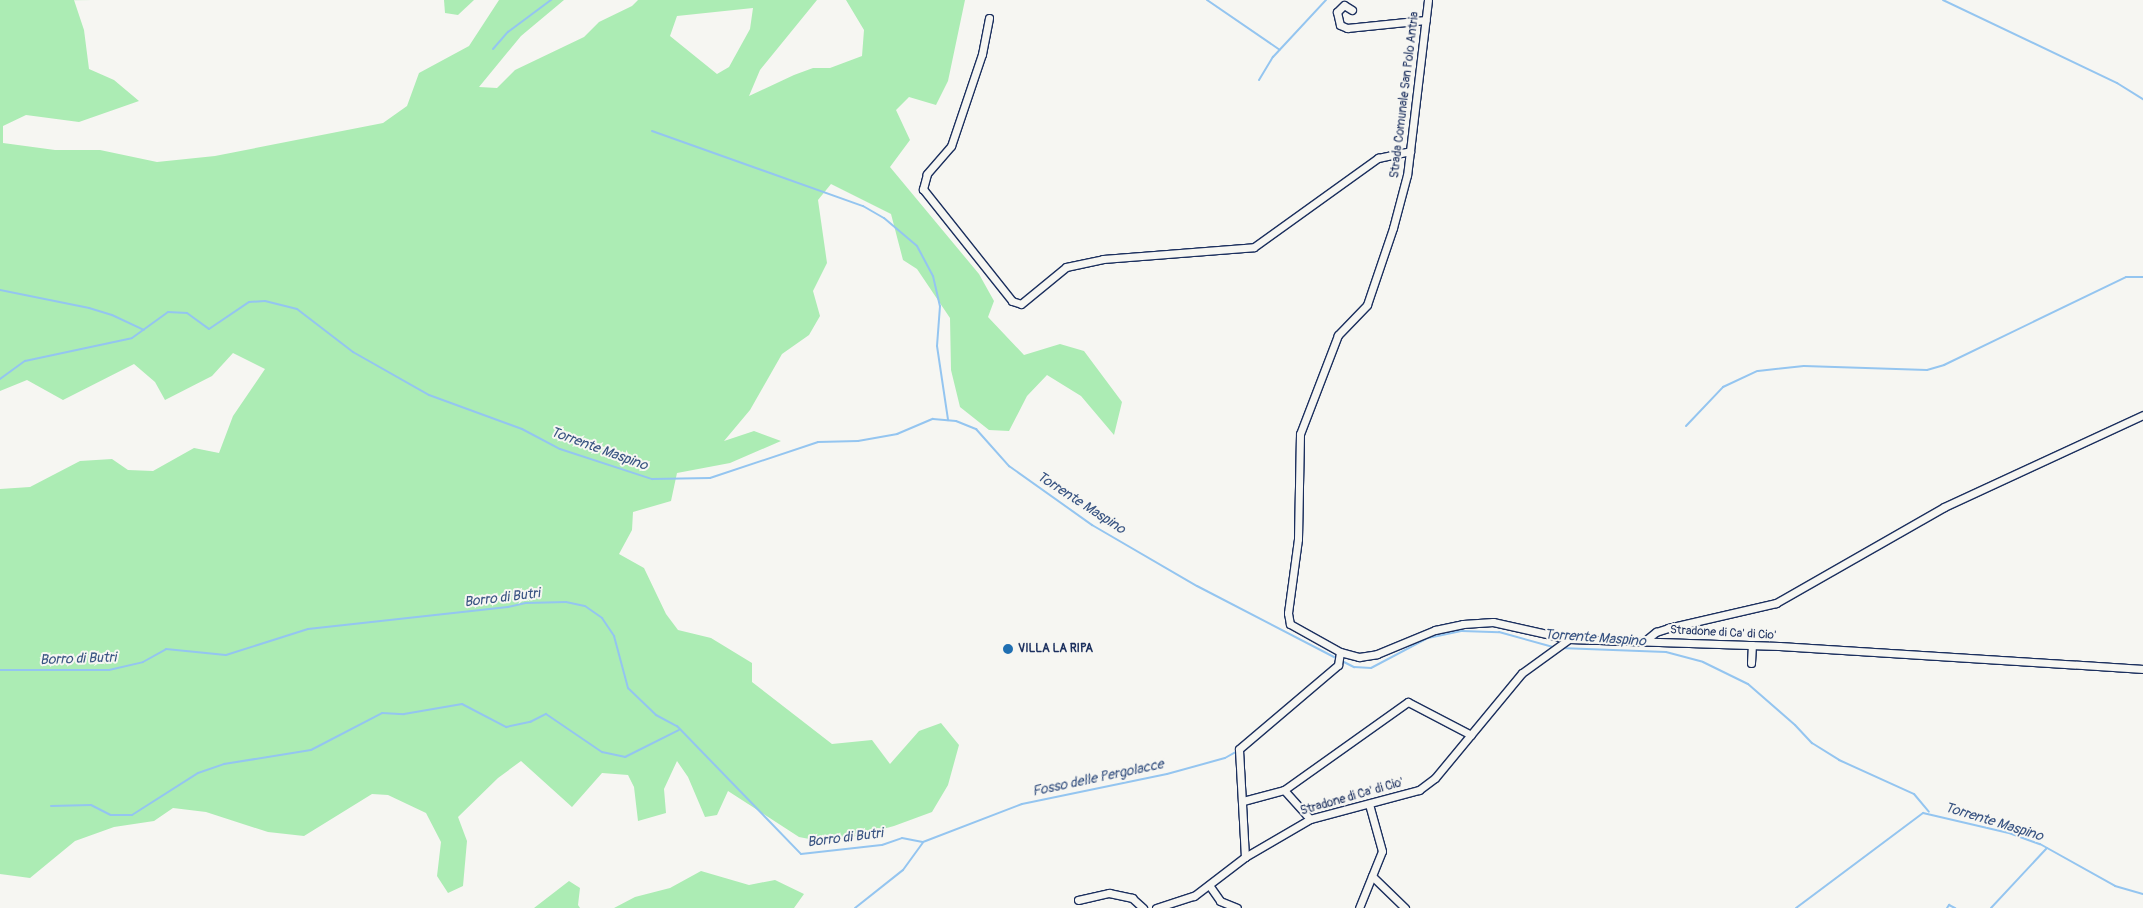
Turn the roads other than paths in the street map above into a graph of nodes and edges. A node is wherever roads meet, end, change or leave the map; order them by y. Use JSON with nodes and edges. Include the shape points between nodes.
{"nodes":[{"id":1,"x":1428,"y":0,"type":"edge"},
{"id":2,"x":1352,"y":10,"type":"dead end"},
{"id":3,"x":989,"y":18,"type":"dead end"},
{"id":4,"x":1426,"y":20,"type":"junction"},
{"id":5,"x":1410,"y":151,"type":"junction"},
{"id":6,"x":2143,"y":415,"type":"edge"},
{"id":7,"x":1569,"y":639,"type":"junction"},
{"id":8,"x":1646,"y":640,"type":"junction"},
{"id":9,"x":1752,"y":645,"type":"junction"},
{"id":10,"x":1340,"y":652,"type":"junction"},
{"id":11,"x":1750,"y":663,"type":"dead end"},
{"id":12,"x":2143,"y":669,"type":"edge"},
{"id":13,"x":1471,"y":735,"type":"junction"},
{"id":14,"x":1284,"y":790,"type":"junction"},
{"id":15,"x":1243,"y":801,"type":"junction"},
{"id":16,"x":1369,"y":804,"type":"junction"},
{"id":17,"x":1310,"y":819,"type":"junction"},
{"id":18,"x":1245,"y":858,"type":"junction"},
{"id":19,"x":1372,"y":876,"type":"junction"},
{"id":20,"x":1209,"y":885,"type":"junction"},
{"id":21,"x":1078,"y":900,"type":"dead end"},
{"id":22,"x":1143,"y":908,"type":"edge"},
{"id":23,"x":1156,"y":908,"type":"edge"},
{"id":24,"x":1237,"y":908,"type":"edge"},
{"id":25,"x":1359,"y":908,"type":"edge"},
{"id":26,"x":1405,"y":908,"type":"edge"}],
"edges":[{"from":1,"to":4,"type":"street","name":"Strada Comunale San Polo Antria"},
{"from":2,"to":4,"type":"street","via":[[1344,5],[1337,12],[1340,25],[1347,28]]},
{"from":3,"to":5,"type":"street","via":[[982,54],[952,146],[927,174],[923,189],[1012,301],[1021,304],[1066,267],[1103,259],[1254,247],[1378,158]]},
{"from":4,"to":5,"type":"street","name":"Strada Comunale San Polo Antria"},
{"from":5,"to":10,"type":"street","name":"Strada Comunale San Polo Antria","via":[[1393,228],[1366,305],[1338,334],[1300,434],[1298,539],[1288,613],[1290,624]]},
{"from":6,"to":8,"type":"street","via":[[1944,507],[1776,603],[1668,628]]},
{"from":7,"to":8,"type":"street","name":"Stradone di Ca' di Cio'"},
{"from":7,"to":10,"type":"street","name":"Strada Comunale San Polo Antria","via":[[1493,622],[1435,630],[1377,654],[1360,657]]},
{"from":7,"to":13,"type":"street","name":"Stradone di Ca' di Cio'","via":[[1522,673]]},
{"from":8,"to":9,"type":"street","name":"Stradone di Ca' di Cio'"},
{"from":9,"to":11,"type":"street"},
{"from":9,"to":12,"type":"street","name":"Stradone di Ca' di Cio'"},
{"from":10,"to":15,"type":"street","via":[[1338,666],[1239,749]]},
{"from":13,"to":14,"type":"street","via":[[1408,702]]},
{"from":13,"to":16,"type":"street","name":"Stradone di Ca' di Cio'","via":[[1435,778],[1419,790]]},
{"from":14,"to":15,"type":"street"},
{"from":14,"to":17,"type":"street"},
{"from":15,"to":18,"type":"street"},
{"from":16,"to":17,"type":"street","name":"Stradone di Ca' di Cio'"},
{"from":16,"to":19,"type":"street","via":[[1382,851]]},
{"from":17,"to":18,"type":"street","name":"Stradone di Ca' di Cio'"},
{"from":18,"to":20,"type":"street","name":"Stradone di Ca' di Cio'"},
{"from":19,"to":25,"type":"street"},
{"from":19,"to":26,"type":"street"},
{"from":20,"to":23,"type":"street","name":"Stradone di Ca' di Cio'","via":[[1194,896]]},
{"from":20,"to":24,"type":"street","via":[[1220,901]]},
{"from":21,"to":22,"type":"street","via":[[1109,894],[1132,898]]}]}
